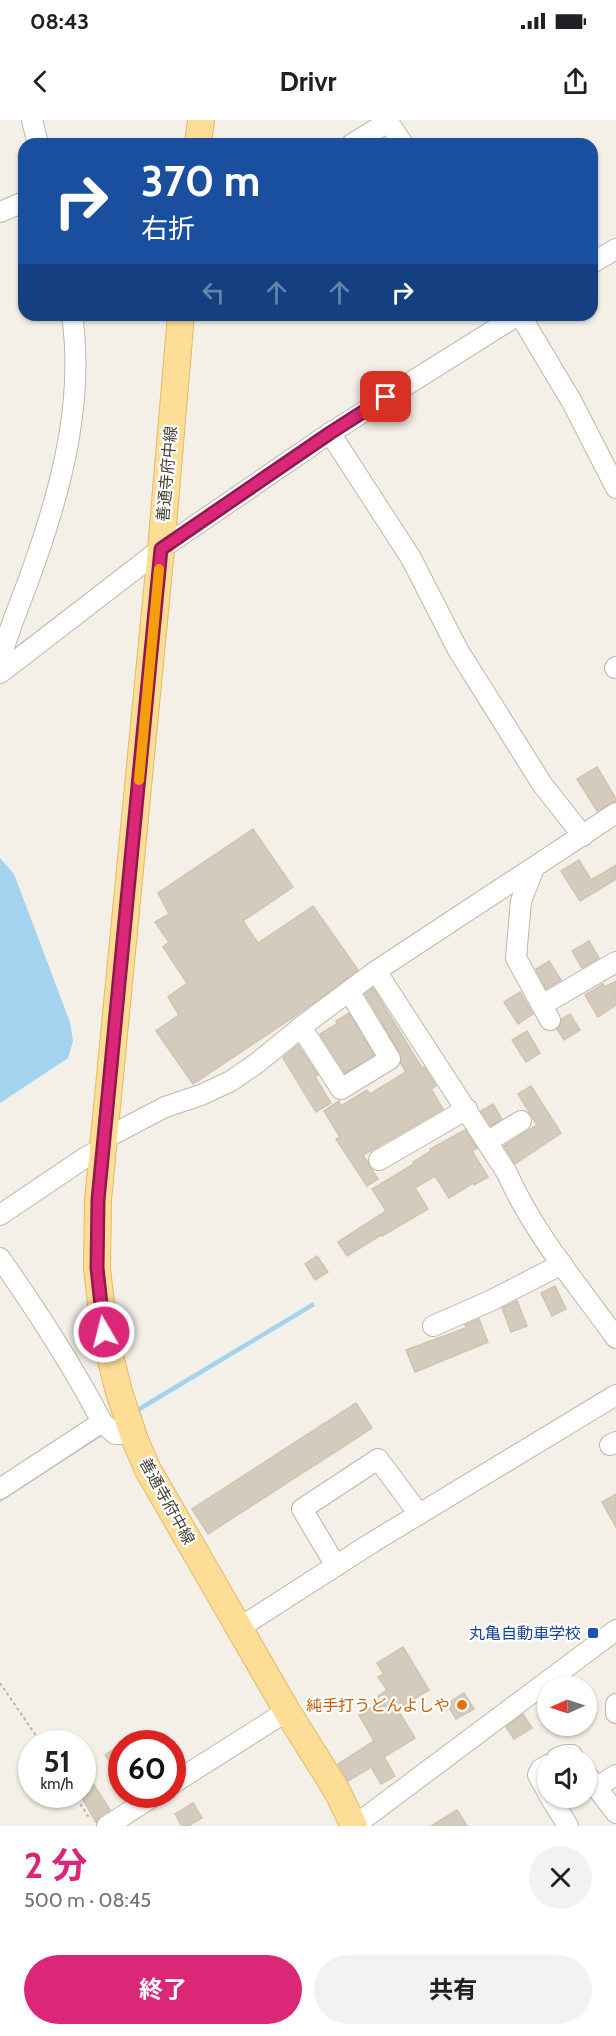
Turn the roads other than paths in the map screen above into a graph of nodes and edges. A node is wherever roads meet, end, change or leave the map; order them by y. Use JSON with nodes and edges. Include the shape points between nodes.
{"nodes":[{"id":1,"x":32,"y":120,"type":"edge"},
{"id":2,"x":201,"y":120,"type":"edge"},
{"id":3,"x":387,"y":121,"type":"edge"},
{"id":4,"x":36,"y":138,"type":"edge"},
{"id":5,"x":199,"y":138,"type":"edge"},
{"id":6,"x":361,"y":138,"type":"edge"},
{"id":7,"x":399,"y":138,"type":"edge"},
{"id":8,"x":18,"y":204,"type":"edge"},
{"id":9,"x":0,"y":212,"type":"edge"},
{"id":10,"x":616,"y":249,"type":"edge"},
{"id":11,"x":598,"y":260,"type":"edge"},
{"id":12,"x":73,"y":321,"type":"edge"},
{"id":13,"x":180,"y":321,"type":"edge"},
{"id":14,"x":509,"y":321,"type":"edge"},
{"id":15,"x":523,"y":321,"type":"edge"},
{"id":16,"x":330,"y":433,"type":"junction"},
{"id":17,"x":616,"y":488,"type":"edge"},
{"id":18,"x":161,"y":549,"type":"junction"},
{"id":19,"x":0,"y":661,"type":"edge"},
{"id":20,"x":0,"y":673,"type":"edge"},
{"id":21,"x":616,"y":813,"type":"edge"},
{"id":22,"x":583,"y":836,"type":"junction"},
{"id":23,"x":534,"y":868,"type":"junction"},
{"id":24,"x":616,"y":962,"type":"edge"},
{"id":25,"x":376,"y":971,"type":"junction"},
{"id":26,"x":349,"y":991,"type":"junction"},
{"id":27,"x":301,"y":1027,"type":"junction"},
{"id":28,"x":467,"y":1109,"type":"junction"},
{"id":29,"x":520,"y":1121,"type":"dead end"},
{"id":30,"x":487,"y":1142,"type":"junction"},
{"id":31,"x":104,"y":1143,"type":"junction"},
{"id":32,"x":379,"y":1160,"type":"dead end"},
{"id":33,"x":0,"y":1215,"type":"edge"},
{"id":34,"x":0,"y":1258,"type":"edge"},
{"id":35,"x":562,"y":1264,"type":"junction"},
{"id":36,"x":433,"y":1326,"type":"dead end"},
{"id":37,"x":616,"y":1338,"type":"edge"},
{"id":38,"x":616,"y":1395,"type":"edge"},
{"id":39,"x":102,"y":1422,"type":"junction"},
{"id":40,"x":132,"y":1431,"type":"junction"},
{"id":41,"x":0,"y":1489,"type":"edge"},
{"id":42,"x":419,"y":1514,"type":"junction"},
{"id":43,"x":336,"y":1566,"type":"junction"},
{"id":44,"x":239,"y":1628,"type":"junction"},
{"id":45,"x":616,"y":1630,"type":"edge"},
{"id":46,"x":616,"y":1704,"type":"edge"},
{"id":47,"x":287,"y":1710,"type":"junction"},
{"id":48,"x":616,"y":1713,"type":"edge"},
{"id":49,"x":186,"y":1775,"type":"edge"},
{"id":50,"x":616,"y":1775,"type":"edge"},
{"id":51,"x":597,"y":1780,"type":"edge"},
{"id":52,"x":597,"y":1788,"type":"edge"},
{"id":53,"x":135,"y":1808,"type":"edge"},
{"id":54,"x":557,"y":1808,"type":"edge"},
{"id":55,"x":616,"y":1813,"type":"edge"},
{"id":56,"x":107,"y":1826,"type":"edge"},
{"id":57,"x":354,"y":1826,"type":"edge"},
{"id":58,"x":568,"y":1826,"type":"edge"}],
"edges":[{"from":1,"to":4,"type":"street"},
{"from":2,"to":5,"type":"main road"},
{"from":3,"to":6,"type":"street"},
{"from":3,"to":7,"type":"street"},
{"from":8,"to":9,"type":"street"},
{"from":10,"to":11,"type":"street"},
{"from":12,"to":19,"type":"street","via":[[74,373],[66,460]]},
{"from":13,"to":18,"type":"main road","name":"善通寺府中線"},
{"from":14,"to":16,"type":"street"},
{"from":15,"to":17,"type":"street","via":[[572,402]]},
{"from":16,"to":18,"type":"street"},
{"from":16,"to":22,"type":"street","via":[[411,558],[464,660],[542,784]]},
{"from":18,"to":20,"type":"street"},
{"from":18,"to":31,"type":"main road","name":"善通寺府中線"},
{"from":21,"to":22,"type":"street"},
{"from":22,"to":23,"type":"street"},
{"from":23,"to":24,"type":"street","via":[[521,901],[516,958],[546,1013]]},
{"from":23,"to":25,"type":"street"},
{"from":25,"to":26,"type":"street"},
{"from":25,"to":28,"type":"street"},
{"from":26,"to":27,"type":"street"},
{"from":26,"to":27,"type":"street","via":[[390,1059],[340,1089]]},
{"from":27,"to":31,"type":"street","via":[[231,1081],[165,1107]]},
{"from":28,"to":30,"type":"street"},
{"from":28,"to":32,"type":"street"},
{"from":29,"to":30,"type":"street"},
{"from":30,"to":35,"type":"street","via":[[533,1223]]},
{"from":31,"to":33,"type":"street"},
{"from":31,"to":40,"type":"main road","name":"善通寺府中線","via":[[96,1237],[100,1302],[104,1332]]},
{"from":34,"to":39,"type":"street","via":[[80,1378]]},
{"from":35,"to":36,"type":"street"},
{"from":35,"to":37,"type":"street"},
{"from":38,"to":42,"type":"street"},
{"from":39,"to":40,"type":"street","via":[[115,1434]]},
{"from":39,"to":41,"type":"street"},
{"from":40,"to":44,"type":"main road","name":"善通寺府中線","via":[[148,1470]]},
{"from":42,"to":43,"type":"street"},
{"from":42,"to":43,"type":"street","via":[[378,1459],[302,1509]]},
{"from":43,"to":44,"type":"street"},
{"from":44,"to":47,"type":"main road","name":"善通寺府中線"},
{"from":45,"to":57,"type":"street"},
{"from":46,"to":48,"type":"street"},
{"from":47,"to":49,"type":"street"},
{"from":47,"to":57,"type":"main road","name":"善通寺府中線"},
{"from":50,"to":51,"type":"street"},
{"from":52,"to":55,"type":"street"},
{"from":53,"to":56,"type":"street"},
{"from":54,"to":58,"type":"street"}]}
